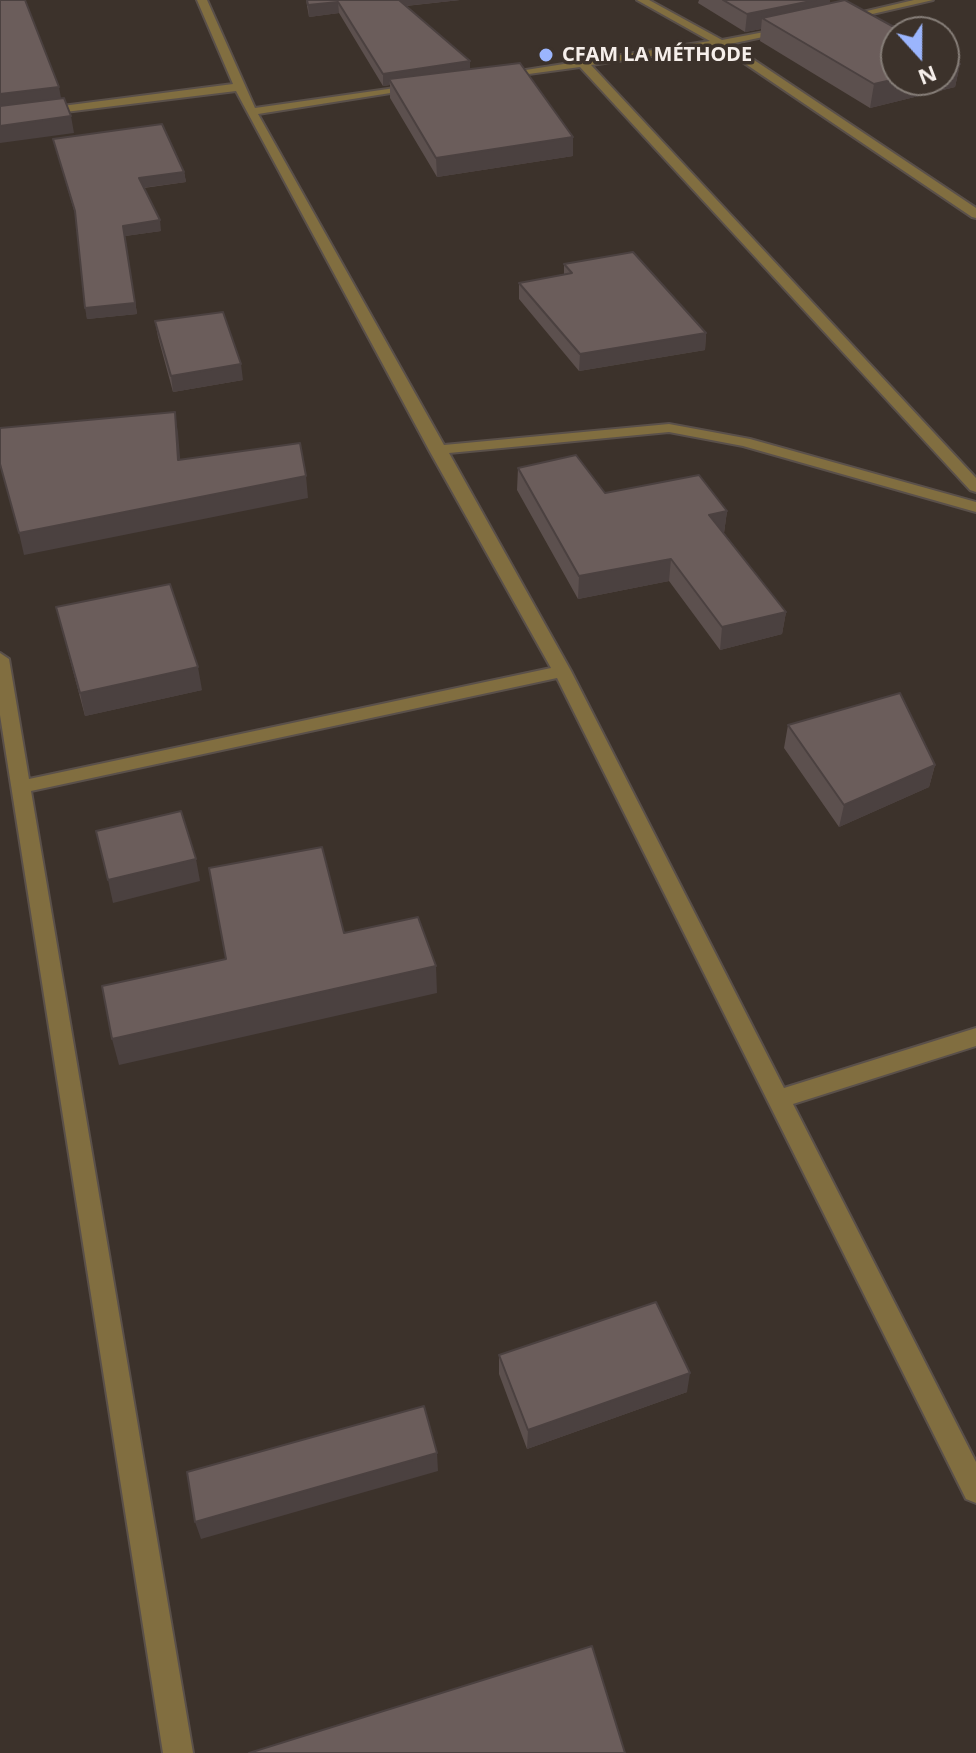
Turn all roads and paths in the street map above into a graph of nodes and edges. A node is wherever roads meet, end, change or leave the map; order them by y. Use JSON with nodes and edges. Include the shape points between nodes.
{"nodes":[{"id":1,"x":202,"y":0,"type":"edge"},
{"id":2,"x":642,"y":0,"type":"edge"},
{"id":3,"x":928,"y":0,"type":"edge"},
{"id":4,"x":824,"y":22,"type":"edge"},
{"id":5,"x":795,"y":28,"type":"edge"},
{"id":6,"x":721,"y":43,"type":"junction"},
{"id":7,"x":583,"y":63,"type":"junction"},
{"id":8,"x":488,"y":77,"type":"edge"},
{"id":9,"x":425,"y":86,"type":"edge"},
{"id":10,"x":239,"y":87,"type":"junction"},
{"id":11,"x":251,"y":112,"type":"junction"},
{"id":12,"x":0,"y":117,"type":"edge"},
{"id":13,"x":976,"y":214,"type":"edge"},
{"id":14,"x":437,"y":450,"type":"junction"},
{"id":15,"x":976,"y":487,"type":"edge"},
{"id":16,"x":976,"y":507,"type":"edge"},
{"id":17,"x":0,"y":659,"type":"edge"},
{"id":18,"x":562,"y":671,"type":"junction"},
{"id":19,"x":21,"y":787,"type":"junction"},
{"id":20,"x":976,"y":1037,"type":"edge"},
{"id":21,"x":776,"y":1100,"type":"junction"},
{"id":22,"x":976,"y":1490,"type":"edge"},
{"id":23,"x":178,"y":1753,"type":"edge"}],
"edges":[{"from":1,"to":10,"type":"street"},
{"from":2,"to":6,"type":"street"},
{"from":3,"to":4,"type":"street"},
{"from":5,"to":6,"type":"street"},
{"from":6,"to":7,"type":"street"},
{"from":6,"to":13,"type":"street"},
{"from":7,"to":8,"type":"street"},
{"from":7,"to":15,"type":"street"},
{"from":9,"to":11,"type":"street"},
{"from":10,"to":11,"type":"street"},
{"from":10,"to":12,"type":"street"},
{"from":11,"to":14,"type":"street"},
{"from":14,"to":16,"type":"street","via":[[669,428],[745,442]]},
{"from":14,"to":18,"type":"street"},
{"from":17,"to":19,"type":"street"},
{"from":18,"to":19,"type":"street"},
{"from":18,"to":21,"type":"street"},
{"from":19,"to":23,"type":"street"},
{"from":20,"to":21,"type":"street"},
{"from":21,"to":22,"type":"street"}]}
